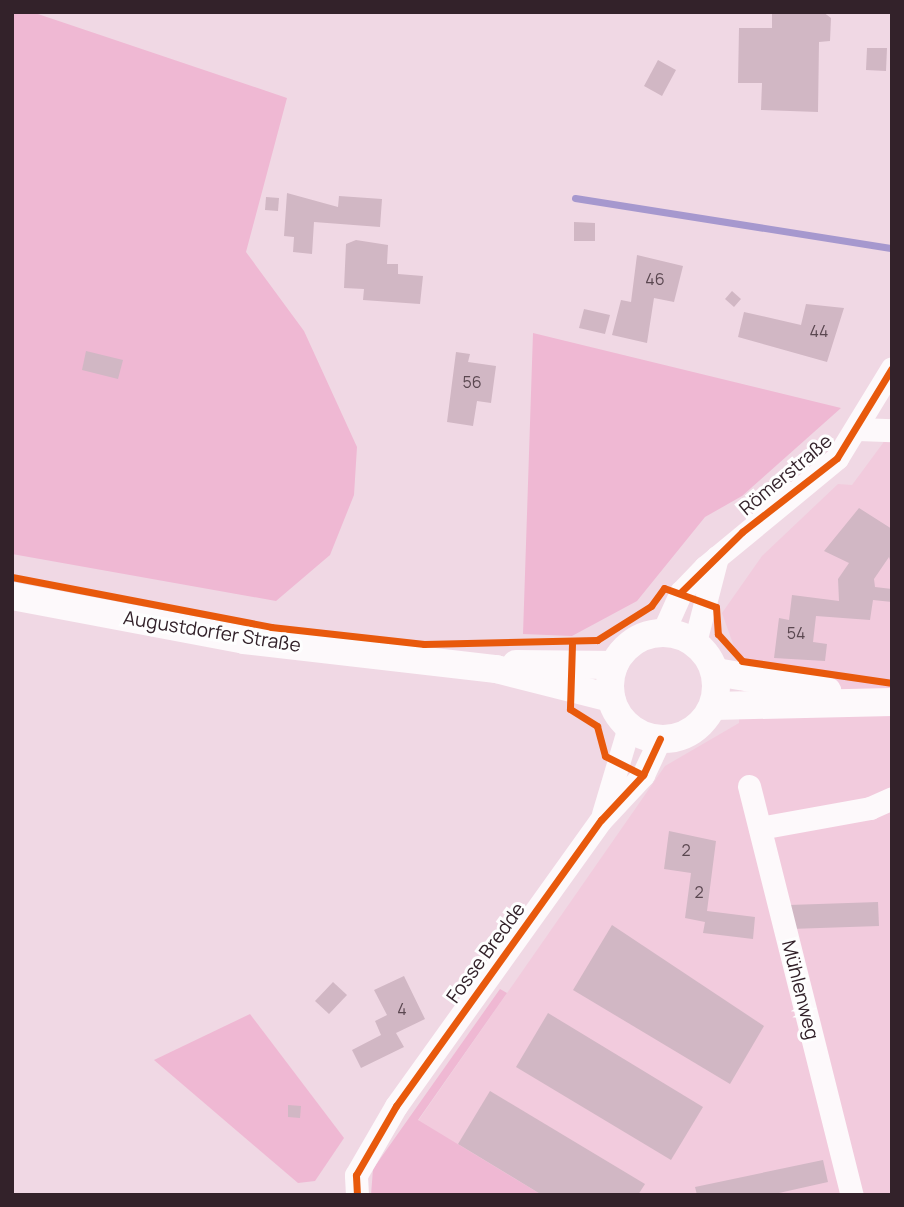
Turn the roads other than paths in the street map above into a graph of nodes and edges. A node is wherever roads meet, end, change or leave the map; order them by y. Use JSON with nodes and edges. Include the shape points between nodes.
{"nodes":[{"id":1,"x":892,"y":368,"type":"edge"},
{"id":2,"x":858,"y":429,"type":"junction"},
{"id":3,"x":892,"y":430,"type":"edge"},
{"id":4,"x":717,"y":557,"type":"junction"},
{"id":5,"x":12,"y":596,"type":"edge"},
{"id":6,"x":663,"y":632,"type":"junction"},
{"id":7,"x":695,"y":642,"type":"junction"},
{"id":8,"x":614,"y":665,"type":"junction"},
{"id":9,"x":496,"y":669,"type":"junction"},
{"id":10,"x":716,"y":672,"type":"junction"},
{"id":11,"x":611,"y":698,"type":"junction"},
{"id":12,"x":889,"y":702,"type":"edge"},
{"id":13,"x":713,"y":706,"type":"junction"},
{"id":14,"x":629,"y":727,"type":"junction"},
{"id":15,"x":660,"y":739,"type":"junction"},
{"id":16,"x":749,"y":786,"type":"dead end"},
{"id":17,"x":892,"y":798,"type":"edge"},
{"id":18,"x":601,"y":820,"type":"junction"},
{"id":19,"x":760,"y":828,"type":"junction"},
{"id":20,"x":356,"y":1195,"type":"edge"},
{"id":21,"x":852,"y":1195,"type":"edge"}],
"edges":[{"from":1,"to":2,"type":"street","name":"Römerstraße"},
{"from":2,"to":3,"type":"street"},
{"from":2,"to":4,"type":"street","name":"Römerstraße","via":[[837,458]]},
{"from":4,"to":6,"type":"street","name":"Römerstraße","via":[[681,592]]},
{"from":4,"to":7,"type":"street"},
{"from":5,"to":9,"type":"main road","name":"Augustdorfer Straße","via":[[244,640]]},
{"from":6,"to":7,"type":"main road"},
{"from":6,"to":8,"type":"main road","via":[[634,641]]},
{"from":7,"to":10,"type":"main road"},
{"from":8,"to":9,"type":"main road","name":"Augustdorfer Straße"},
{"from":8,"to":11,"type":"main road"},
{"from":9,"to":11,"type":"main road","name":"Augustdorfer Straße"},
{"from":10,"to":12,"type":"main road"},
{"from":10,"to":13,"type":"main road"},
{"from":11,"to":14,"type":"main road"},
{"from":12,"to":13,"type":"main road"},
{"from":13,"to":15,"type":"main road","via":[[692,731]]},
{"from":14,"to":15,"type":"main road"},
{"from":14,"to":18,"type":"street","name":"Fosse Bredde"},
{"from":15,"to":18,"type":"street","name":"Fosse Bredde","via":[[643,775]]},
{"from":16,"to":19,"type":"street","name":"Mühlenweg"},
{"from":17,"to":19,"type":"street","via":[[870,808]]},
{"from":18,"to":20,"type":"street","name":"Fosse Bredde","via":[[396,1106],[356,1175]]},
{"from":19,"to":21,"type":"street","name":"Mühlenweg"}]}
